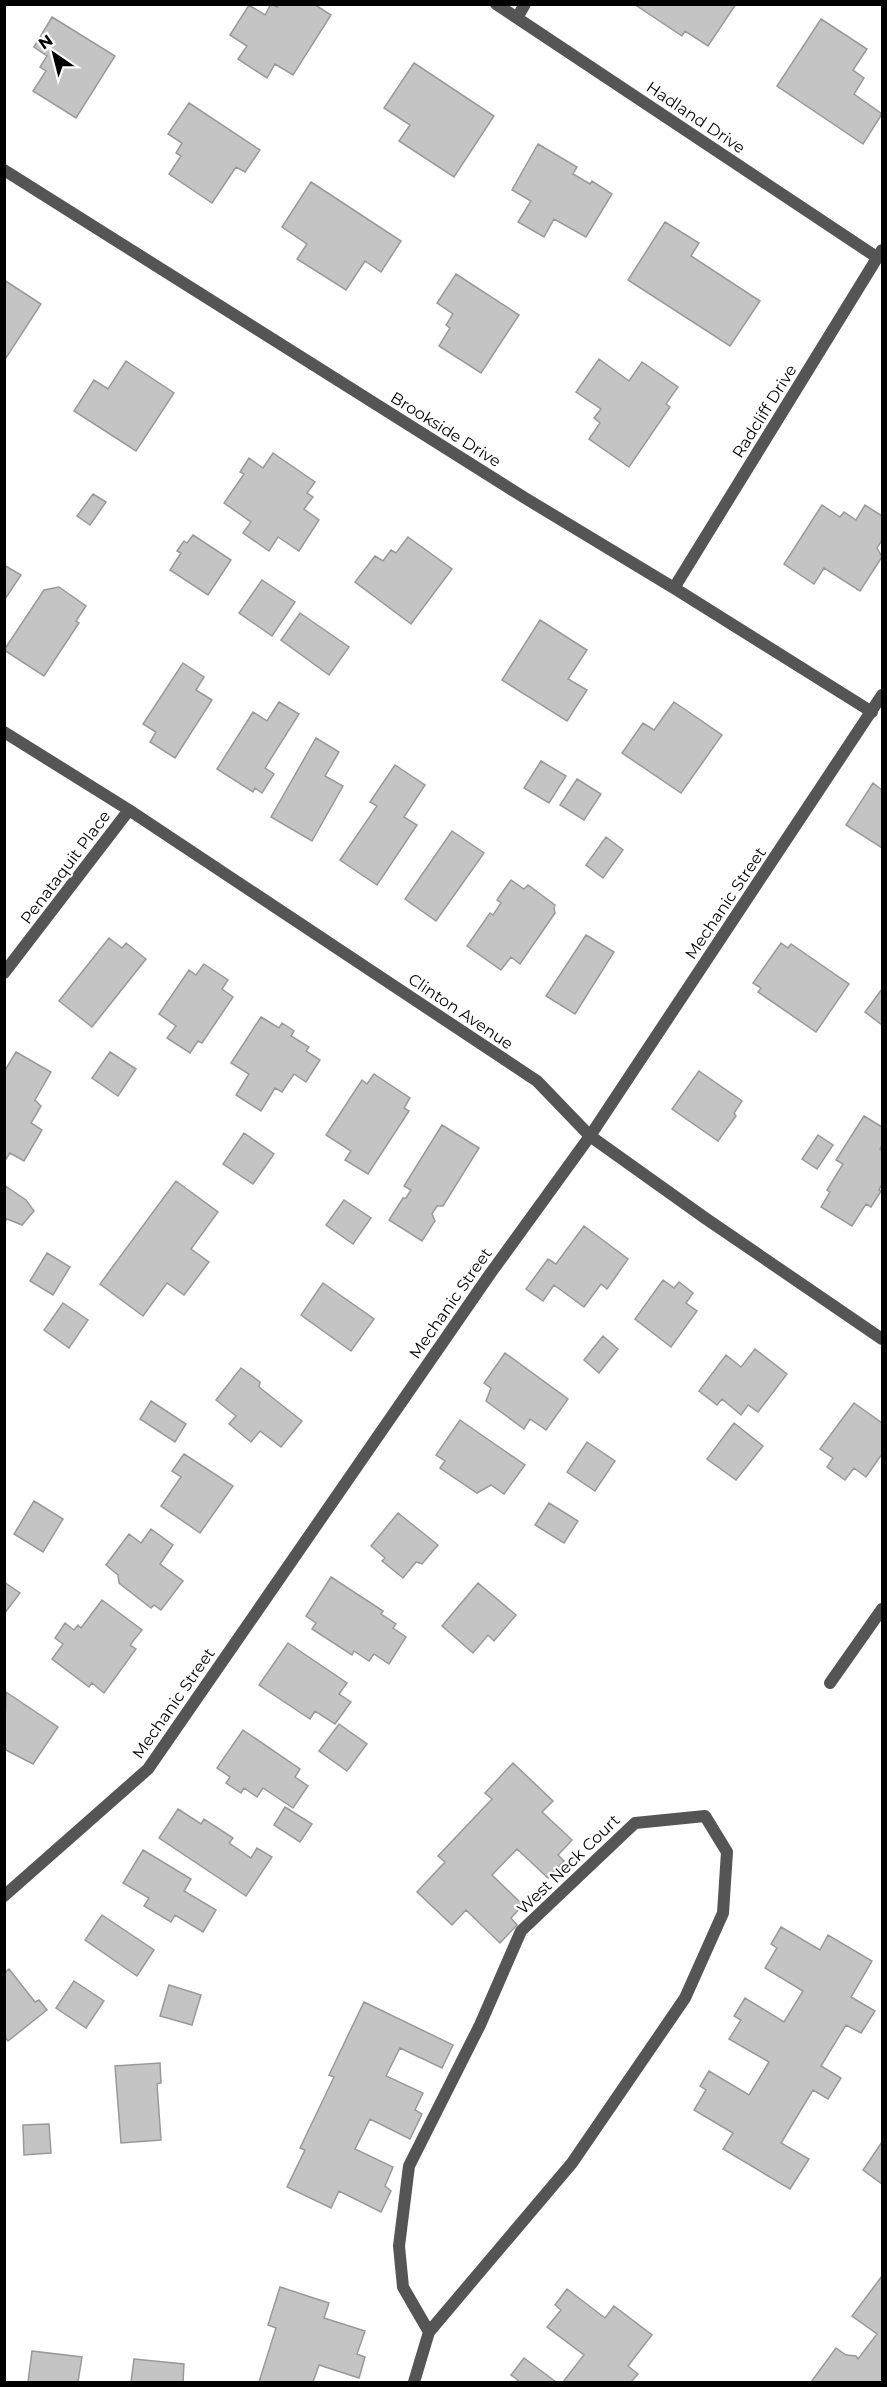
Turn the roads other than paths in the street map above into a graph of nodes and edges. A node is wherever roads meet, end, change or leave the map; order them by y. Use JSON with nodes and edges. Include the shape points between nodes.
{"nodes":[{"id":1,"x":495,"y":4,"type":"edge"},
{"id":2,"x":525,"y":4,"type":"edge"},
{"id":3,"x":517,"y":18,"type":"junction"},
{"id":4,"x":4,"y":170,"type":"edge"},
{"id":5,"x":880,"y":254,"type":"edge"},
{"id":6,"x":674,"y":588,"type":"junction"},
{"id":7,"x":882,"y":695,"type":"edge"},
{"id":8,"x":872,"y":712,"type":"junction"},
{"id":9,"x":4,"y":732,"type":"edge"},
{"id":10,"x":129,"y":810,"type":"junction"},
{"id":11,"x":4,"y":973,"type":"edge"},
{"id":12,"x":590,"y":1136,"type":"junction"},
{"id":13,"x":882,"y":1339,"type":"edge"},
{"id":14,"x":882,"y":1609,"type":"edge"},
{"id":15,"x":830,"y":1683,"type":"dead end"},
{"id":16,"x":4,"y":1896,"type":"edge"},
{"id":17,"x":429,"y":2332,"type":"junction"},
{"id":18,"x":414,"y":2382,"type":"edge"}],
"edges":[{"from":1,"to":3,"type":"street","name":"Hadland Drive"},
{"from":2,"to":3,"type":"street"},
{"from":3,"to":5,"type":"street","name":"Hadland Drive"},
{"from":4,"to":6,"type":"street","name":"Brookside Drive"},
{"from":5,"to":6,"type":"street","name":"Radcliff Drive"},
{"from":6,"to":8,"type":"street","name":"Brookside Drive"},
{"from":7,"to":8,"type":"street","name":"Mechanic Street"},
{"from":8,"to":12,"type":"street","name":"Mechanic Street"},
{"from":9,"to":10,"type":"street","name":"Clinton Avenue"},
{"from":10,"to":11,"type":"street","name":"Penataquit Place"},
{"from":10,"to":12,"type":"street","name":"Clinton Avenue","via":[[537,1081]]},
{"from":12,"to":13,"type":"street","name":"Clinton Avenue"},
{"from":12,"to":16,"type":"street","name":"Mechanic Street","via":[[148,1769]]},
{"from":14,"to":15,"type":"street"},
{"from":17,"to":17,"type":"street","name":"West Neck Court","via":[[404,2287],[399,2246],[410,2166],[480,2025],[521,1931],[634,1823],[705,1816],[727,1852],[723,1913],[685,1998],[572,2163]]},
{"from":17,"to":18,"type":"street","name":"West Neck Court"}]}
